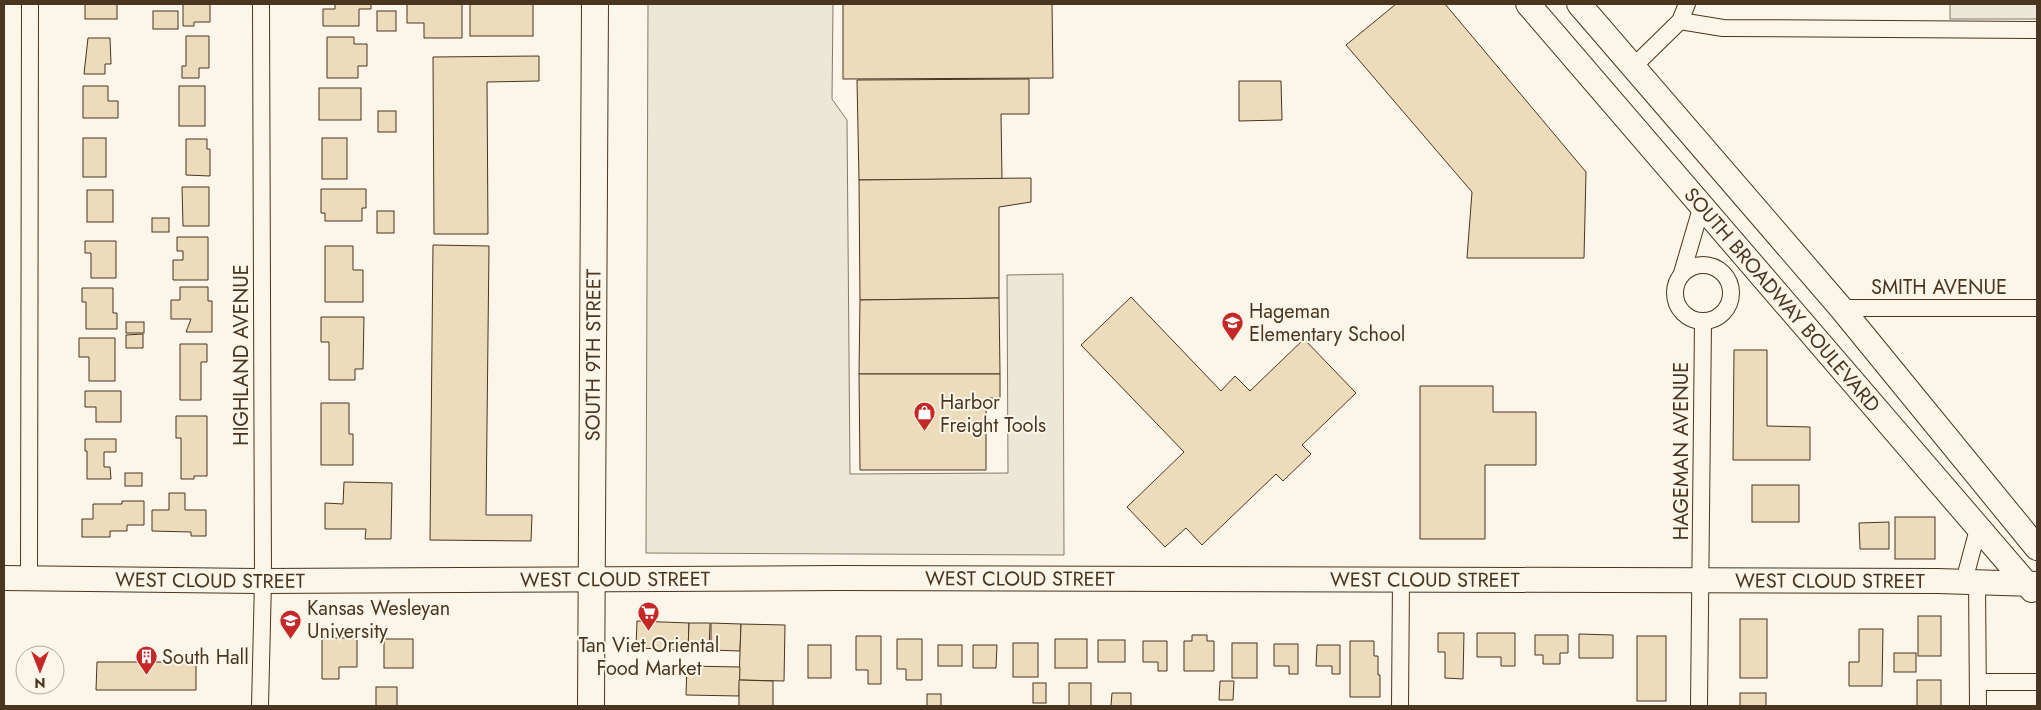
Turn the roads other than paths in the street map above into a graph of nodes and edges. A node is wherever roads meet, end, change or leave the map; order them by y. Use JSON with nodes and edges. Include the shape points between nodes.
{"nodes":[{"id":1,"x":30,"y":4,"type":"edge"},
{"id":2,"x":261,"y":4,"type":"edge"},
{"id":3,"x":596,"y":4,"type":"edge"},
{"id":4,"x":1528,"y":4,"type":"edge"},
{"id":5,"x":1579,"y":4,"type":"edge"},
{"id":6,"x":1687,"y":4,"type":"edge"},
{"id":7,"x":1680,"y":21,"type":"junction"},
{"id":8,"x":2037,"y":30,"type":"edge"},
{"id":9,"x":1633,"y":67,"type":"junction"},
{"id":10,"x":1702,"y":205,"type":"junction"},
{"id":11,"x":1682,"y":272,"type":"junction"},
{"id":12,"x":1841,"y":308,"type":"junction"},
{"id":13,"x":2037,"y":308,"type":"edge"},
{"id":14,"x":1703,"y":321,"type":"junction"},
{"id":15,"x":1812,"y":334,"type":"junction"},
{"id":16,"x":1978,"y":529,"type":"junction"},
{"id":17,"x":2037,"y":548,"type":"edge"},
{"id":18,"x":4,"y":578,"type":"edge"},
{"id":19,"x":29,"y":578,"type":"junction"},
{"id":20,"x":592,"y":579,"type":"junction"},
{"id":21,"x":1401,"y":580,"type":"junction"},
{"id":22,"x":1701,"y":580,"type":"junction"},
{"id":23,"x":262,"y":581,"type":"junction"},
{"id":24,"x":1970,"y":581,"type":"junction"},
{"id":25,"x":2034,"y":588,"type":"edge"},
{"id":26,"x":1978,"y":682,"type":"junction"},
{"id":27,"x":2037,"y":682,"type":"edge"},
{"id":28,"x":260,"y":706,"type":"edge"},
{"id":29,"x":591,"y":706,"type":"edge"},
{"id":30,"x":1400,"y":706,"type":"edge"},
{"id":31,"x":1699,"y":706,"type":"edge"},
{"id":32,"x":1978,"y":706,"type":"edge"}],
"edges":[{"from":1,"to":19,"type":"street"},
{"from":2,"to":23,"type":"street","name":"HIGHLAND AVENUE"},
{"from":3,"to":20,"type":"main road","name":"SOUTH 9TH STREET"},
{"from":4,"to":10,"type":"main road","name":"SOUTH BROADWAY BOULEVARD"},
{"from":5,"to":9,"type":"main road","name":"SOUTH BROADWAY BOULEVARD"},
{"from":6,"to":7,"type":"street"},
{"from":7,"to":8,"type":"street","via":[[1723,28]]},
{"from":7,"to":9,"type":"street"},
{"from":9,"to":12,"type":"main road","name":"SOUTH BROADWAY BOULEVARD"},
{"from":10,"to":11,"type":"street"},
{"from":10,"to":15,"type":"main road","name":"SOUTH BROADWAY BOULEVARD"},
{"from":11,"to":14,"type":"street","via":[[1675,285],[1675,301],[1686,316]]},
{"from":11,"to":14,"type":"street","via":[[1699,264],[1708,264],[1724,274],[1729,282],[1731,291],[1727,308],[1712,320]]},
{"from":12,"to":13,"type":"street","name":"SMITH AVENUE"},
{"from":12,"to":15,"type":"main road"},
{"from":12,"to":17,"type":"main road","name":"SOUTH BROADWAY BOULEVARD"},
{"from":14,"to":22,"type":"street","name":"HAGEMAN AVENUE"},
{"from":15,"to":16,"type":"main road","name":"SOUTH BROADWAY BOULEVARD"},
{"from":16,"to":24,"type":"street"},
{"from":16,"to":25,"type":"main road","name":"SOUTH BROADWAY BOULEVARD"},
{"from":18,"to":19,"type":"main road","name":"WEST CLOUD STREET"},
{"from":19,"to":23,"type":"main road","name":"WEST CLOUD STREET"},
{"from":20,"to":21,"type":"main road","name":"WEST CLOUD STREET"},
{"from":20,"to":23,"type":"main road","name":"WEST CLOUD STREET"},
{"from":20,"to":29,"type":"main road","name":"SOUTH 9TH STREET"},
{"from":21,"to":22,"type":"main road","name":"WEST CLOUD STREET"},
{"from":21,"to":30,"type":"street"},
{"from":22,"to":24,"type":"main road","name":"WEST CLOUD STREET"},
{"from":22,"to":31,"type":"street","name":"HAGEMAN AVENUE"},
{"from":23,"to":28,"type":"street","name":"HIGHLAND AVENUE"},
{"from":24,"to":25,"type":"main road","name":"WEST CLOUD STREET"},
{"from":24,"to":26,"type":"street"},
{"from":26,"to":27,"type":"street"},
{"from":26,"to":32,"type":"street"}]}
